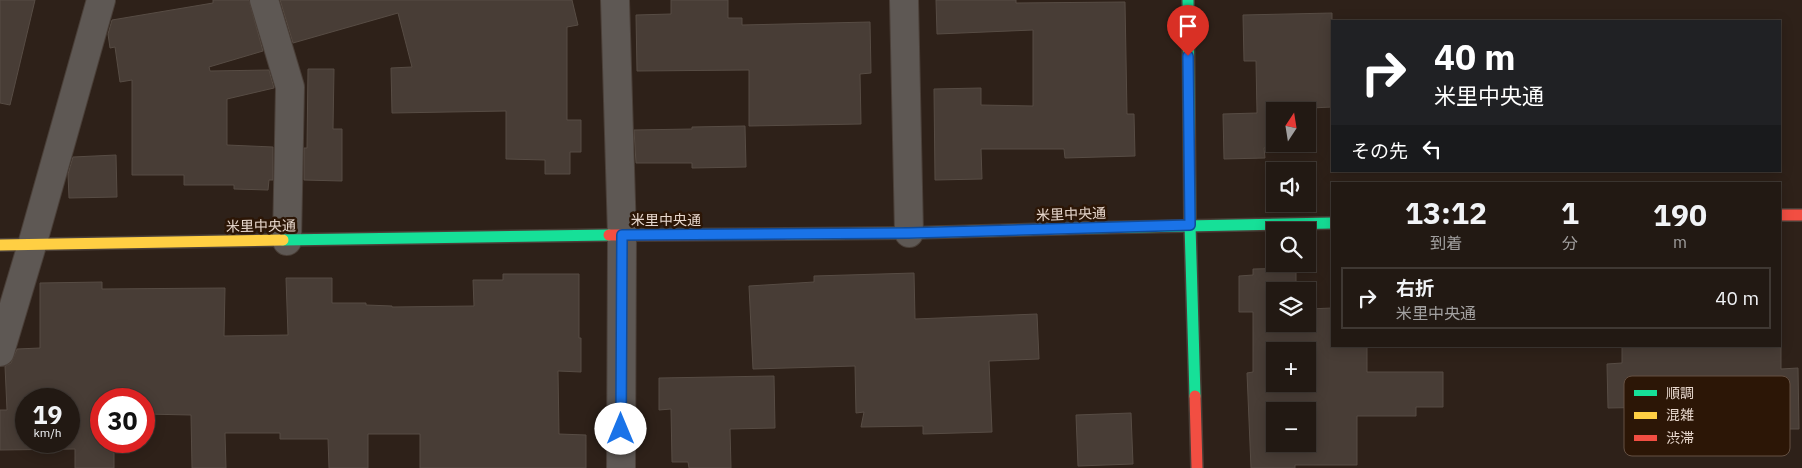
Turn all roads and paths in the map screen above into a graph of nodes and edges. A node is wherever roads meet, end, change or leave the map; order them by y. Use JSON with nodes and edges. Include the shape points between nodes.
{"nodes":[{"id":1,"x":101,"y":0,"type":"edge"},
{"id":2,"x":264,"y":0,"type":"edge"},
{"id":3,"x":615,"y":0,"type":"edge"},
{"id":4,"x":904,"y":0,"type":"edge"},
{"id":5,"x":1188,"y":0,"type":"edge"},
{"id":6,"x":1781,"y":215,"type":"edge"},
{"id":7,"x":1802,"y":215,"type":"edge"},
{"id":8,"x":1331,"y":223,"type":"edge"},
{"id":9,"x":1190,"y":225,"type":"junction"},
{"id":10,"x":909,"y":233,"type":"junction"},
{"id":11,"x":622,"y":235,"type":"junction"},
{"id":12,"x":287,"y":241,"type":"junction"},
{"id":13,"x":0,"y":245,"type":"edge"},
{"id":14,"x":32,"y":245,"type":"junction"},
{"id":15,"x":0,"y":352,"type":"edge"},
{"id":16,"x":621,"y":468,"type":"edge"},
{"id":17,"x":1197,"y":468,"type":"edge"}],
"edges":[{"from":1,"to":14,"type":"street"},
{"from":2,"to":12,"type":"street","via":[[290,87]]},
{"from":3,"to":11,"type":"street"},
{"from":4,"to":10,"type":"street"},
{"from":5,"to":9,"type":"street"},
{"from":6,"to":7,"type":"street"},
{"from":8,"to":9,"type":"street","name":"米里中央通"},
{"from":9,"to":10,"type":"street","name":"米里中央通"},
{"from":9,"to":17,"type":"street"},
{"from":10,"to":11,"type":"street","name":"米里中央通"},
{"from":11,"to":12,"type":"street","name":"米里中央通"},
{"from":11,"to":16,"type":"street"},
{"from":12,"to":14,"type":"street","name":"米里中央通"},
{"from":13,"to":14,"type":"street","name":"米里中央通"},
{"from":14,"to":15,"type":"street"}]}
